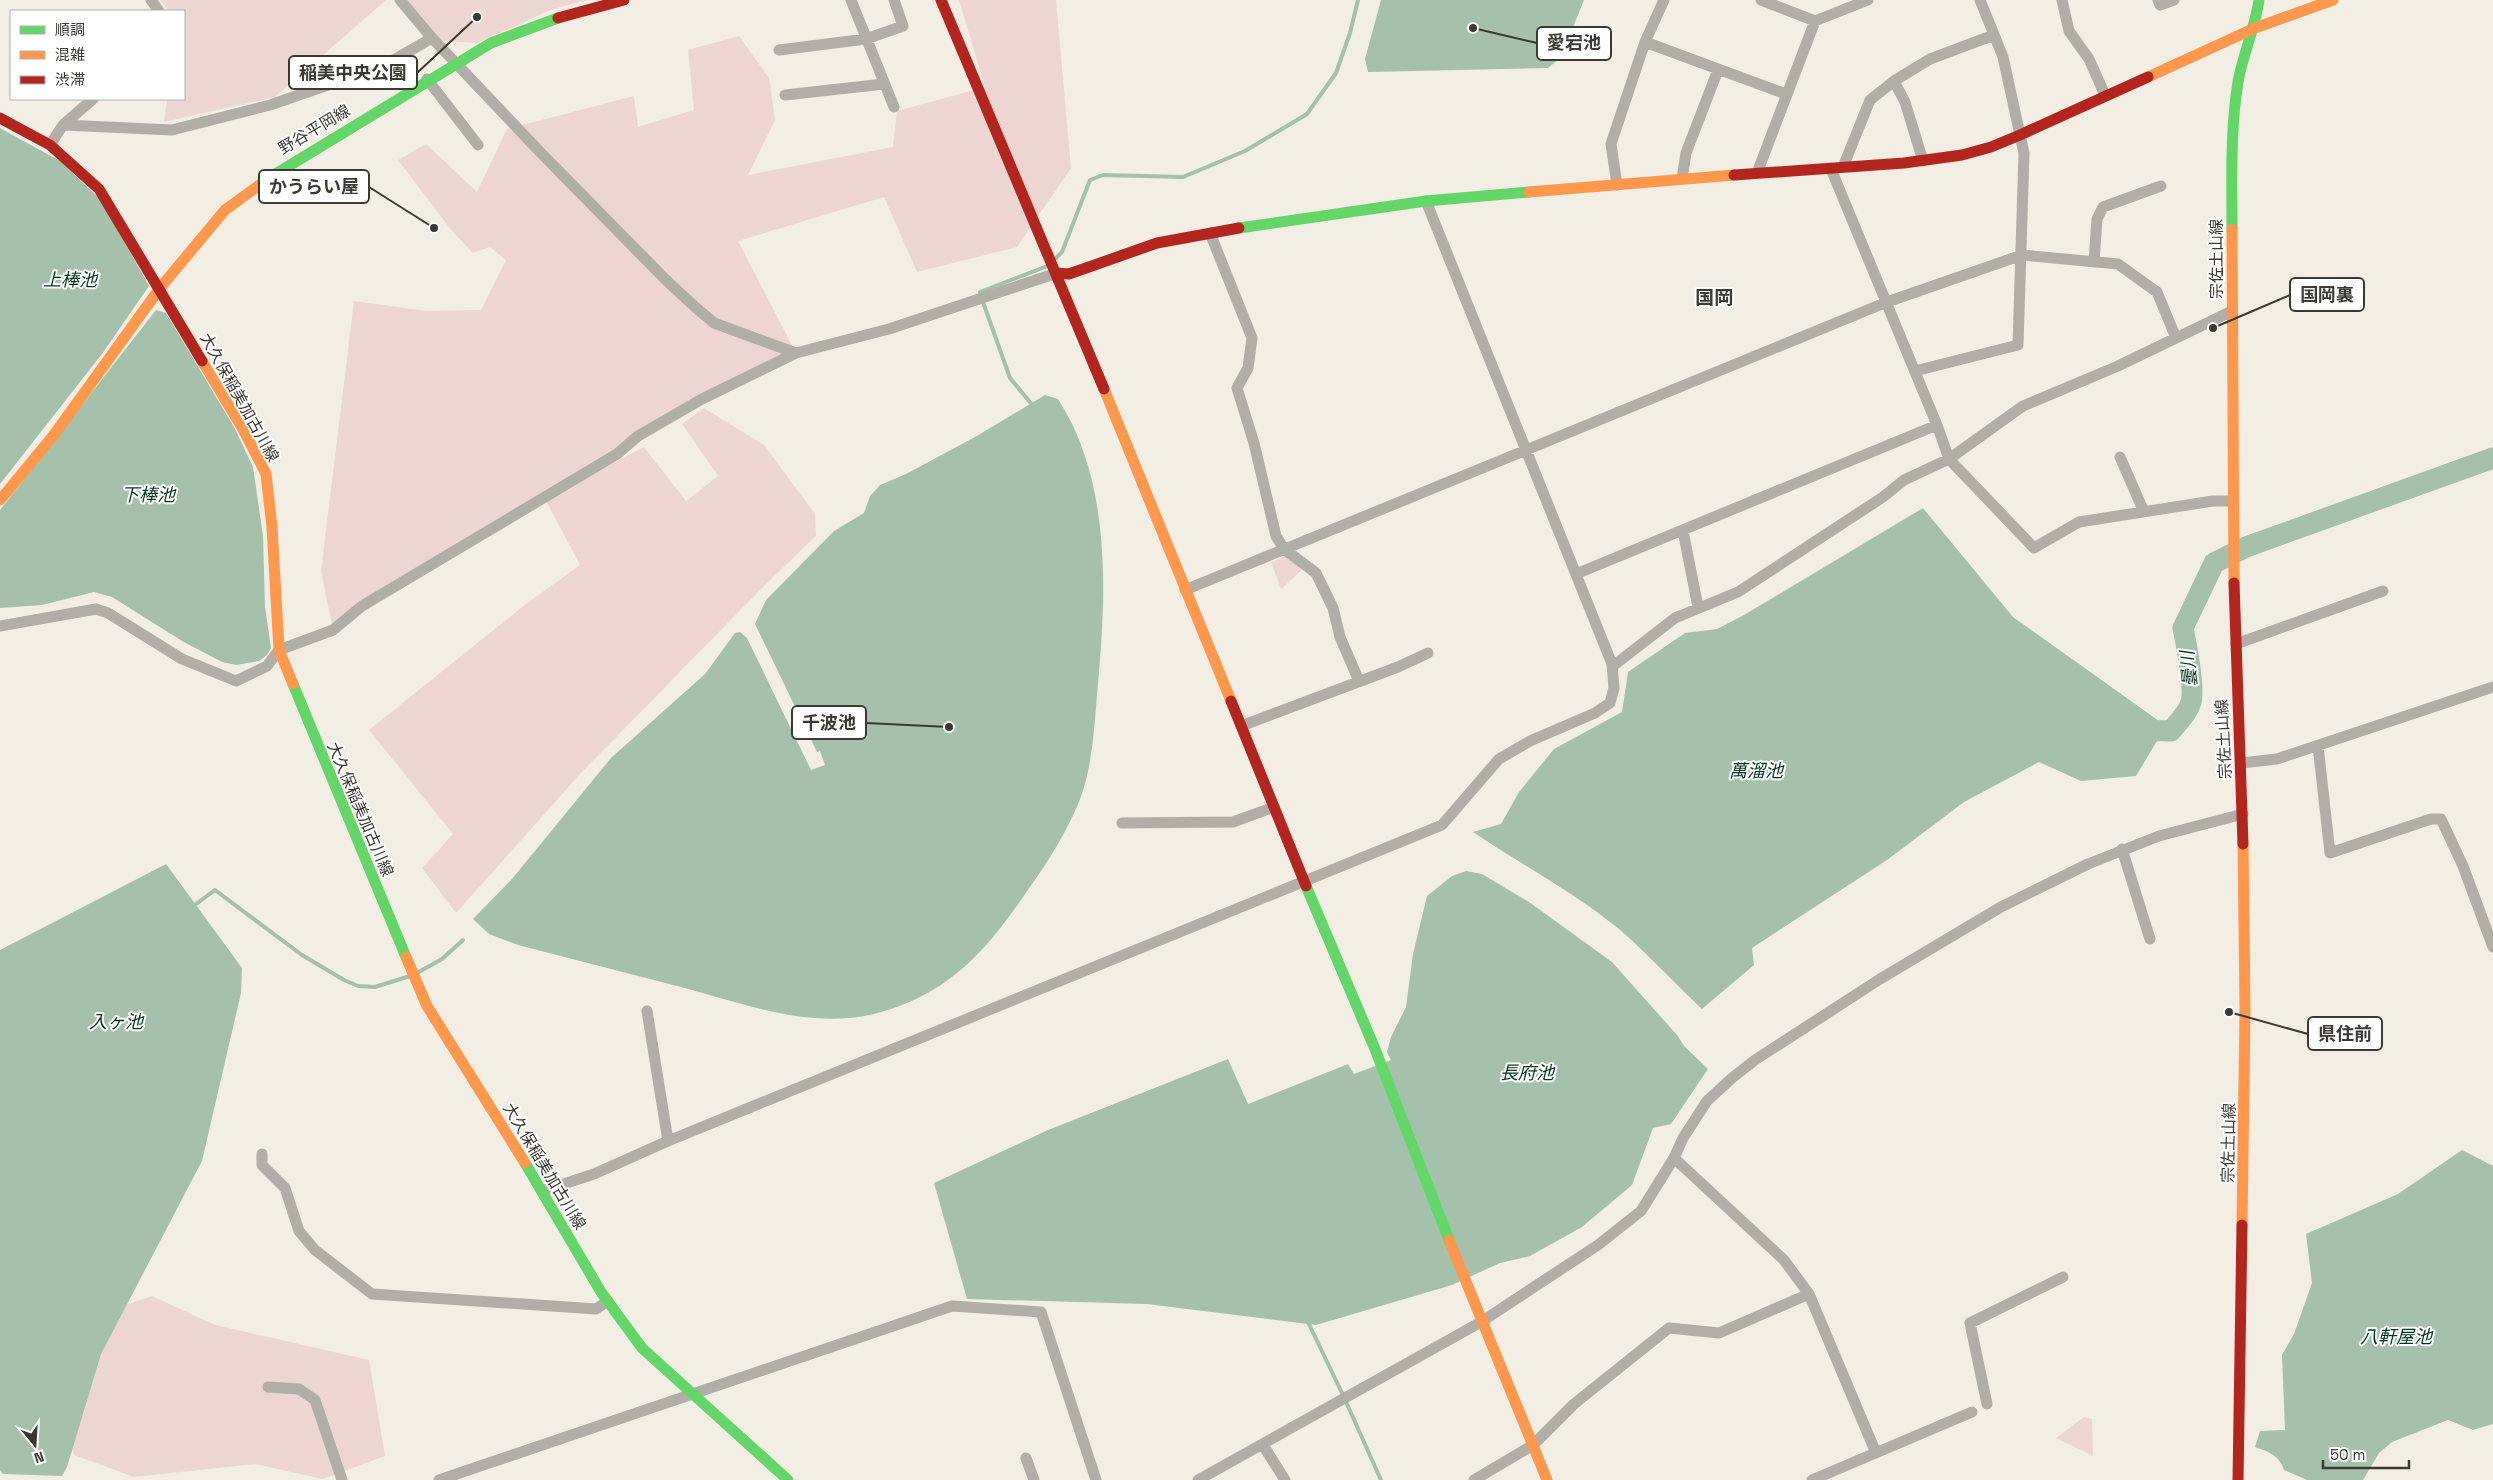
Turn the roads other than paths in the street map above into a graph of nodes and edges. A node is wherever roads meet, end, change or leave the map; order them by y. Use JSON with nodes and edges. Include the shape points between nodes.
{"nodes":[{"id":1,"x":400,"y":0,"type":"edge"},
{"id":2,"x":624,"y":0,"type":"edge"},
{"id":3,"x":850,"y":0,"type":"edge"},
{"id":4,"x":894,"y":0,"type":"edge"},
{"id":5,"x":941,"y":0,"type":"edge"},
{"id":6,"x":1664,"y":0,"type":"edge"},
{"id":7,"x":1761,"y":0,"type":"edge"},
{"id":8,"x":1868,"y":0,"type":"edge"},
{"id":9,"x":1980,"y":0,"type":"edge"},
{"id":10,"x":2062,"y":0,"type":"edge"},
{"id":11,"x":2158,"y":0,"type":"edge"},
{"id":12,"x":2174,"y":0,"type":"edge"},
{"id":13,"x":2259,"y":0,"type":"edge"},
{"id":14,"x":2333,"y":0,"type":"edge"},
{"id":15,"x":1815,"y":21,"type":"junction"},
{"id":16,"x":2255,"y":28,"type":"junction"},
{"id":17,"x":1994,"y":36,"type":"junction"},
{"id":18,"x":432,"y":38,"type":"junction"},
{"id":19,"x":866,"y":39,"type":"junction"},
{"id":20,"x":1645,"y":42,"type":"junction"},
{"id":21,"x":779,"y":50,"type":"dead end"},
{"id":22,"x":456,"y":62,"type":"junction"},
{"id":23,"x":1718,"y":70,"type":"junction"},
{"id":24,"x":427,"y":79,"type":"junction"},
{"id":25,"x":1894,"y":81,"type":"junction"},
{"id":26,"x":884,"y":84,"type":"junction"},
{"id":27,"x":785,"y":94,"type":"dead end"},
{"id":28,"x":1786,"y":94,"type":"junction"},
{"id":29,"x":2105,"y":95,"type":"junction"},
{"id":30,"x":92,"y":100,"type":"edge"},
{"id":31,"x":894,"y":107,"type":"dead end"},
{"id":32,"x":0,"y":118,"type":"edge"},
{"id":33,"x":63,"y":125,"type":"junction"},
{"id":34,"x":2020,"y":135,"type":"junction"},
{"id":35,"x":50,"y":145,"type":"junction"},
{"id":36,"x":478,"y":145,"type":"dead end"},
{"id":37,"x":1923,"y":161,"type":"junction"},
{"id":38,"x":1844,"y":167,"type":"junction"},
{"id":39,"x":1831,"y":169,"type":"junction"},
{"id":40,"x":1757,"y":174,"type":"junction"},
{"id":41,"x":1682,"y":179,"type":"junction"},
{"id":42,"x":1617,"y":185,"type":"junction"},
{"id":43,"x":2161,"y":186,"type":"dead end"},
{"id":44,"x":1426,"y":201,"type":"junction"},
{"id":45,"x":1210,"y":233,"type":"junction"},
{"id":46,"x":2022,"y":255,"type":"junction"},
{"id":47,"x":2094,"y":262,"type":"junction"},
{"id":48,"x":1057,"y":273,"type":"junction"},
{"id":49,"x":160,"y":288,"type":"junction"},
{"id":50,"x":1887,"y":302,"type":"junction"},
{"id":51,"x":2232,"y":311,"type":"junction"},
{"id":52,"x":2176,"y":338,"type":"junction"},
{"id":53,"x":796,"y":353,"type":"junction"},
{"id":54,"x":1915,"y":371,"type":"junction"},
{"id":55,"x":1937,"y":425,"type":"junction"},
{"id":56,"x":1525,"y":450,"type":"junction"},
{"id":57,"x":2120,"y":457,"type":"dead end"},
{"id":58,"x":1949,"y":459,"type":"junction"},
{"id":59,"x":0,"y":500,"type":"edge"},
{"id":60,"x":2232,"y":501,"type":"junction"},
{"id":61,"x":2144,"y":512,"type":"junction"},
{"id":62,"x":1683,"y":531,"type":"junction"},
{"id":63,"x":1284,"y":549,"type":"junction"},
{"id":64,"x":1576,"y":574,"type":"junction"},
{"id":65,"x":1185,"y":590,"type":"junction"},
{"id":66,"x":2383,"y":591,"type":"dead end"},
{"id":67,"x":1698,"y":607,"type":"junction"},
{"id":68,"x":0,"y":626,"type":"edge"},
{"id":69,"x":2236,"y":644,"type":"junction"},
{"id":70,"x":279,"y":650,"type":"junction"},
{"id":71,"x":1428,"y":653,"type":"dead end"},
{"id":72,"x":1613,"y":666,"type":"junction"},
{"id":73,"x":1359,"y":681,"type":"junction"},
{"id":74,"x":2493,"y":687,"type":"edge"},
{"id":75,"x":1241,"y":726,"type":"junction"},
{"id":76,"x":2318,"y":746,"type":"junction"},
{"id":77,"x":2241,"y":763,"type":"junction"},
{"id":78,"x":1274,"y":807,"type":"junction"},
{"id":79,"x":2243,"y":814,"type":"junction"},
{"id":80,"x":1122,"y":823,"type":"dead end"},
{"id":81,"x":2122,"y":849,"type":"junction"},
{"id":82,"x":1304,"y":882,"type":"junction"},
{"id":83,"x":2150,"y":939,"type":"dead end"},
{"id":84,"x":2493,"y":947,"type":"edge"},
{"id":85,"x":647,"y":1011,"type":"dead end"},
{"id":86,"x":668,"y":1141,"type":"junction"},
{"id":87,"x":262,"y":1154,"type":"dead end"},
{"id":88,"x":1674,"y":1158,"type":"junction"},
{"id":89,"x":542,"y":1191,"type":"junction"},
{"id":90,"x":2063,"y":1277,"type":"dead end"},
{"id":91,"x":1809,"y":1294,"type":"junction"},
{"id":92,"x":608,"y":1300,"type":"junction"},
{"id":93,"x":1481,"y":1322,"type":"junction"},
{"id":94,"x":268,"y":1387,"type":"dead end"},
{"id":95,"x":690,"y":1394,"type":"junction"},
{"id":96,"x":1987,"y":1404,"type":"dead end"},
{"id":97,"x":1972,"y":1412,"type":"dead end"},
{"id":98,"x":1263,"y":1445,"type":"junction"},
{"id":99,"x":1533,"y":1445,"type":"junction"},
{"id":100,"x":1876,"y":1453,"type":"junction"},
{"id":101,"x":1026,"y":1458,"type":"dead end"},
{"id":102,"x":342,"y":1480,"type":"edge"},
{"id":103,"x":439,"y":1480,"type":"edge"},
{"id":104,"x":788,"y":1480,"type":"edge"},
{"id":105,"x":1034,"y":1480,"type":"edge"},
{"id":106,"x":1096,"y":1480,"type":"edge"},
{"id":107,"x":1198,"y":1480,"type":"edge"},
{"id":108,"x":1285,"y":1480,"type":"edge"},
{"id":109,"x":1474,"y":1480,"type":"edge"},
{"id":110,"x":1547,"y":1480,"type":"edge"},
{"id":111,"x":1812,"y":1480,"type":"edge"},
{"id":112,"x":2238,"y":1480,"type":"edge"}],
"edges":[{"from":1,"to":18,"type":"street"},
{"from":2,"to":22,"type":"main road","name":"野谷平岡線","via":[[565,15],[491,43]]},
{"from":3,"to":19,"type":"street"},
{"from":4,"to":19,"type":"street","via":[[903,26]]},
{"from":5,"to":48,"type":"main road"},
{"from":6,"to":20,"type":"street"},
{"from":7,"to":15,"type":"street"},
{"from":8,"to":15,"type":"street"},
{"from":9,"to":17,"type":"street"},
{"from":10,"to":29,"type":"street","via":[[2069,31],[2089,59]]},
{"from":11,"to":12,"type":"street","via":[[2160,5]]},
{"from":13,"to":16,"type":"main road","name":"宗佐土山線"},
{"from":14,"to":16,"type":"main road"},
{"from":15,"to":28,"type":"street"},
{"from":16,"to":29,"type":"main road"},
{"from":16,"to":51,"type":"main road","name":"宗佐土山線","via":[[2243,60],[2235,110]]},
{"from":17,"to":25,"type":"street","via":[[1930,59]]},
{"from":17,"to":34,"type":"street"},
{"from":18,"to":22,"type":"street"},
{"from":18,"to":33,"type":"street","via":[[383,66],[270,105],[172,130]]},
{"from":19,"to":21,"type":"street"},
{"from":19,"to":26,"type":"street"},
{"from":20,"to":23,"type":"street"},
{"from":20,"to":42,"type":"street","via":[[1611,144]]},
{"from":22,"to":24,"type":"main road","name":"野谷平岡線"},
{"from":22,"to":53,"type":"street","via":[[621,235],[714,323]]},
{"from":23,"to":28,"type":"street"},
{"from":23,"to":41,"type":"street","via":[[1686,153]]},
{"from":24,"to":36,"type":"street"},
{"from":24,"to":49,"type":"main road","name":"野谷平岡線","via":[[280,169],[225,210]]},
{"from":25,"to":37,"type":"street"},
{"from":25,"to":38,"type":"street","via":[[1870,100]]},
{"from":26,"to":27,"type":"street"},
{"from":26,"to":31,"type":"street"},
{"from":28,"to":40,"type":"street"},
{"from":29,"to":34,"type":"main road"},
{"from":30,"to":33,"type":"street"},
{"from":32,"to":35,"type":"main road","name":"大久保稲美加古川線"},
{"from":33,"to":35,"type":"street"},
{"from":34,"to":37,"type":"main road","via":[[1962,155]]},
{"from":34,"to":46,"type":"street","via":[[2024,153]]},
{"from":35,"to":49,"type":"main road","name":"大久保稲美加古川線","via":[[99,189]]},
{"from":37,"to":38,"type":"main road"},
{"from":38,"to":39,"type":"main road"},
{"from":39,"to":40,"type":"main road"},
{"from":39,"to":50,"type":"street"},
{"from":40,"to":41,"type":"main road"},
{"from":41,"to":42,"type":"main road"},
{"from":42,"to":44,"type":"main road"},
{"from":43,"to":47,"type":"street","via":[[2103,207],[2097,219]]},
{"from":44,"to":45,"type":"main road"},
{"from":44,"to":56,"type":"street"},
{"from":45,"to":48,"type":"main road","via":[[1157,243],[1069,274]]},
{"from":45,"to":63,"type":"street","via":[[1252,338],[1248,368],[1237,388],[1276,536]]},
{"from":46,"to":47,"type":"street"},
{"from":46,"to":50,"type":"street"},
{"from":46,"to":54,"type":"street","via":[[2018,345]]},
{"from":47,"to":52,"type":"street","via":[[2118,264],[2157,292]]},
{"from":48,"to":53,"type":"street","via":[[889,329]]},
{"from":48,"to":65,"type":"main road"},
{"from":49,"to":59,"type":"main road","name":"野谷平岡線","via":[[53,436]]},
{"from":49,"to":70,"type":"main road","name":"大久保稲美加古川線","via":[[244,430],[266,474]]},
{"from":50,"to":54,"type":"street"},
{"from":50,"to":56,"type":"street"},
{"from":51,"to":52,"type":"street"},
{"from":51,"to":60,"type":"main road","name":"宗佐土山線"},
{"from":52,"to":58,"type":"street","via":[[2023,406]]},
{"from":53,"to":70,"type":"street","via":[[744,376],[638,436],[617,454],[362,606],[333,630]]},
{"from":54,"to":55,"type":"street"},
{"from":55,"to":58,"type":"street"},
{"from":55,"to":62,"type":"street"},
{"from":56,"to":63,"type":"street"},
{"from":56,"to":64,"type":"street"},
{"from":57,"to":61,"type":"street"},
{"from":58,"to":61,"type":"street","via":[[2034,548],[2079,522]]},
{"from":58,"to":67,"type":"street","via":[[1904,480],[1738,592]]},
{"from":60,"to":61,"type":"street"},
{"from":60,"to":69,"type":"main road","name":"宗佐土山線"},
{"from":62,"to":64,"type":"street"},
{"from":62,"to":67,"type":"street"},
{"from":63,"to":65,"type":"street"},
{"from":63,"to":73,"type":"street","via":[[1316,573],[1333,608],[1340,637]]},
{"from":64,"to":72,"type":"street"},
{"from":65,"to":75,"type":"main road"},
{"from":66,"to":69,"type":"street"},
{"from":67,"to":72,"type":"street","via":[[1675,618]]},
{"from":68,"to":70,"type":"street","via":[[96,609],[108,613],[182,659],[236,681],[267,666]]},
{"from":69,"to":77,"type":"main road","name":"宗佐土山線"},
{"from":70,"to":89,"type":"main road","name":"大久保稲美加古川線","via":[[426,1006]]},
{"from":71,"to":73,"type":"street"},
{"from":72,"to":82,"type":"street","via":[[1614,688],[1610,703],[1499,759],[1442,825]]},
{"from":73,"to":75,"type":"street"},
{"from":74,"to":76,"type":"street"},
{"from":75,"to":78,"type":"main road"},
{"from":76,"to":77,"type":"street","via":[[2277,759]]},
{"from":76,"to":84,"type":"street","via":[[2330,853],[2431,819],[2441,819],[2463,866]]},
{"from":77,"to":79,"type":"main road","name":"宗佐土山線"},
{"from":78,"to":80,"type":"street","via":[[1233,822]]},
{"from":78,"to":82,"type":"main road"},
{"from":79,"to":81,"type":"street"},
{"from":79,"to":112,"type":"main road","name":"宗佐土山線","via":[[2246,1099]]},
{"from":81,"to":83,"type":"street"},
{"from":81,"to":88,"type":"street","via":[[2001,908],[1880,979],[1755,1060],[1707,1101]]},
{"from":82,"to":86,"type":"street"},
{"from":82,"to":93,"type":"main road","via":[[1374,1049]]},
{"from":85,"to":86,"type":"street"},
{"from":86,"to":89,"type":"street","via":[[594,1174]]},
{"from":87,"to":92,"type":"street","via":[[262,1165],[285,1188],[299,1231],[315,1250],[372,1294],[596,1309]]},
{"from":88,"to":91,"type":"street","via":[[1784,1260]]},
{"from":88,"to":93,"type":"street","via":[[1641,1211],[1598,1245]]},
{"from":89,"to":92,"type":"main road","name":"大久保稲美加古川線"},
{"from":90,"to":96,"type":"street","via":[[1970,1323]]},
{"from":91,"to":99,"type":"street","via":[[1719,1332],[1668,1328],[1574,1404]]},
{"from":91,"to":100,"type":"street"},
{"from":92,"to":95,"type":"main road","name":"大久保稲美加古川線","via":[[642,1348]]},
{"from":93,"to":98,"type":"street"},
{"from":93,"to":99,"type":"main road"},
{"from":94,"to":102,"type":"street","via":[[299,1389],[315,1400]]},
{"from":95,"to":103,"type":"street"},
{"from":95,"to":104,"type":"main road","name":"大久保稲美加古川線"},
{"from":95,"to":106,"type":"street","via":[[952,1306],[1041,1312]]},
{"from":97,"to":100,"type":"street"},
{"from":98,"to":107,"type":"street"},
{"from":98,"to":108,"type":"street"},
{"from":99,"to":109,"type":"street"},
{"from":99,"to":110,"type":"main road"},
{"from":100,"to":111,"type":"street"},
{"from":101,"to":105,"type":"street"}]}
